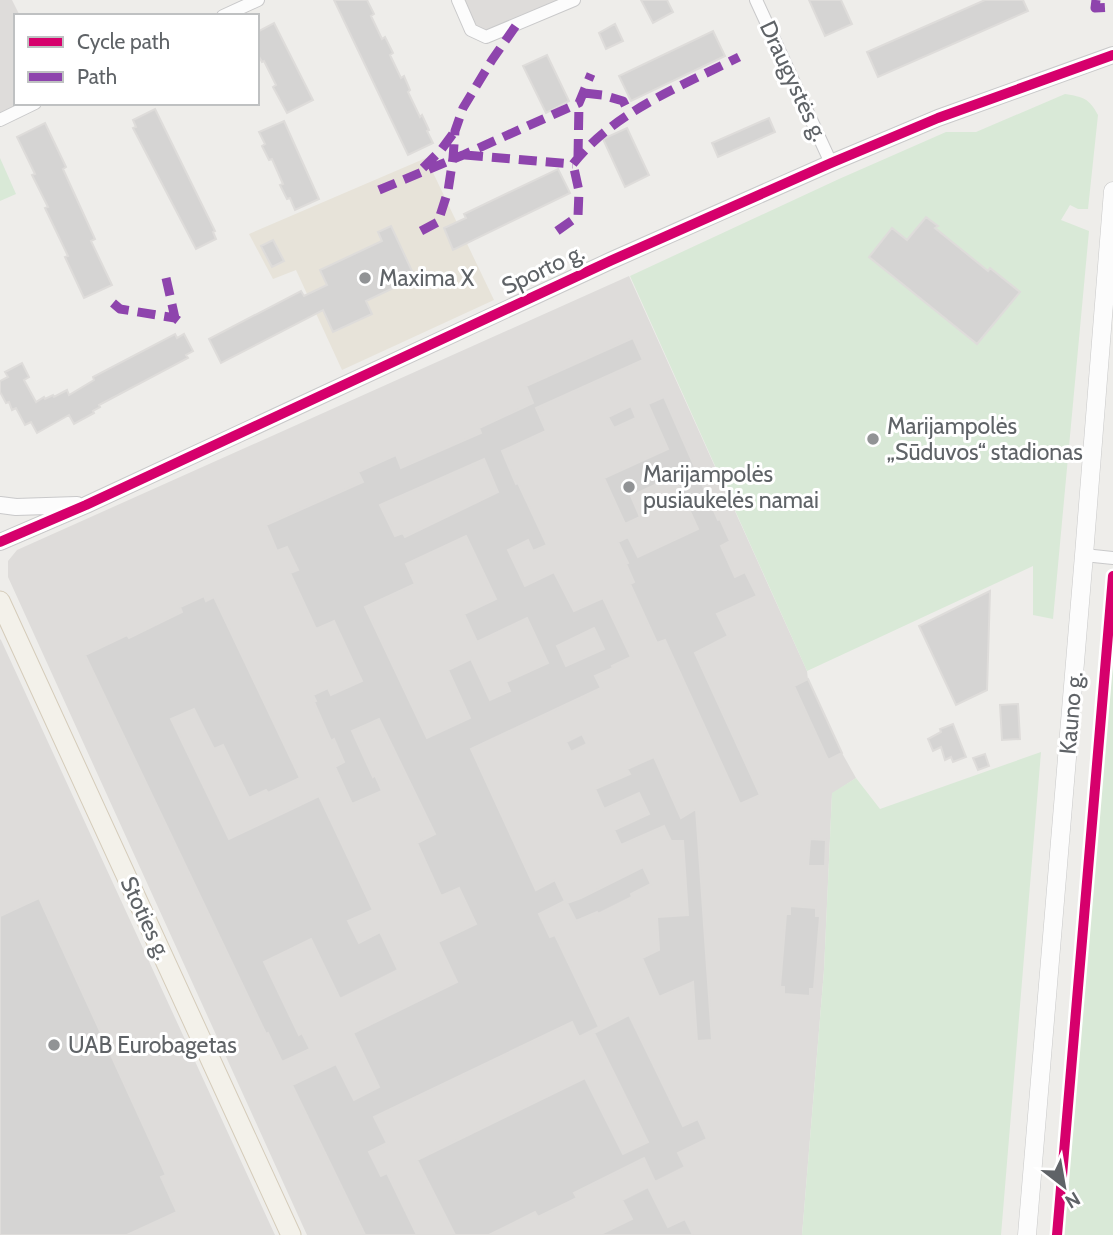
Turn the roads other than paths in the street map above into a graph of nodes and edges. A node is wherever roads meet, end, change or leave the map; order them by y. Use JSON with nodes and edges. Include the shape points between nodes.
{"nodes":[{"id":1,"x":258,"y":0,"type":"edge"},
{"id":2,"x":458,"y":0,"type":"edge"},
{"id":3,"x":574,"y":0,"type":"edge"},
{"id":4,"x":756,"y":0,"type":"edge"},
{"id":5,"x":227,"y":14,"type":"edge"},
{"id":6,"x":1113,"y":55,"type":"edge"},
{"id":7,"x":31,"y":105,"type":"edge"},
{"id":8,"x":0,"y":121,"type":"edge"},
{"id":9,"x":831,"y":163,"type":"junction"},
{"id":10,"x":1113,"y":191,"type":"edge"},
{"id":11,"x":0,"y":505,"type":"edge"},
{"id":12,"x":86,"y":505,"type":"junction"},
{"id":13,"x":0,"y":542,"type":"edge"},
{"id":14,"x":1084,"y":555,"type":"junction"},
{"id":15,"x":1113,"y":558,"type":"edge"},
{"id":16,"x":0,"y":601,"type":"edge"},
{"id":17,"x":7,"y":626,"type":"edge"},
{"id":18,"x":291,"y":1235,"type":"edge"},
{"id":19,"x":1027,"y":1235,"type":"edge"}],
"edges":[{"from":1,"to":5,"type":"street"},
{"from":2,"to":3,"type":"street","via":[[471,30],[486,37]]},
{"from":4,"to":9,"type":"street","name":"Draugystės g."},
{"from":6,"to":9,"type":"street","name":"Sporto g.","via":[[938,118]]},
{"from":7,"to":8,"type":"street"},
{"from":9,"to":12,"type":"street","name":"Sporto g.","via":[[598,266]]},
{"from":10,"to":14,"type":"main road","name":"Kauno g."},
{"from":11,"to":12,"type":"street"},
{"from":12,"to":13,"type":"street","name":"Sporto g."},
{"from":14,"to":15,"type":"street"},
{"from":14,"to":19,"type":"main road","name":"Kauno g."},
{"from":16,"to":17,"type":"main road","name":"Stoties g."},
{"from":17,"to":18,"type":"main road","name":"Stoties g."}]}
